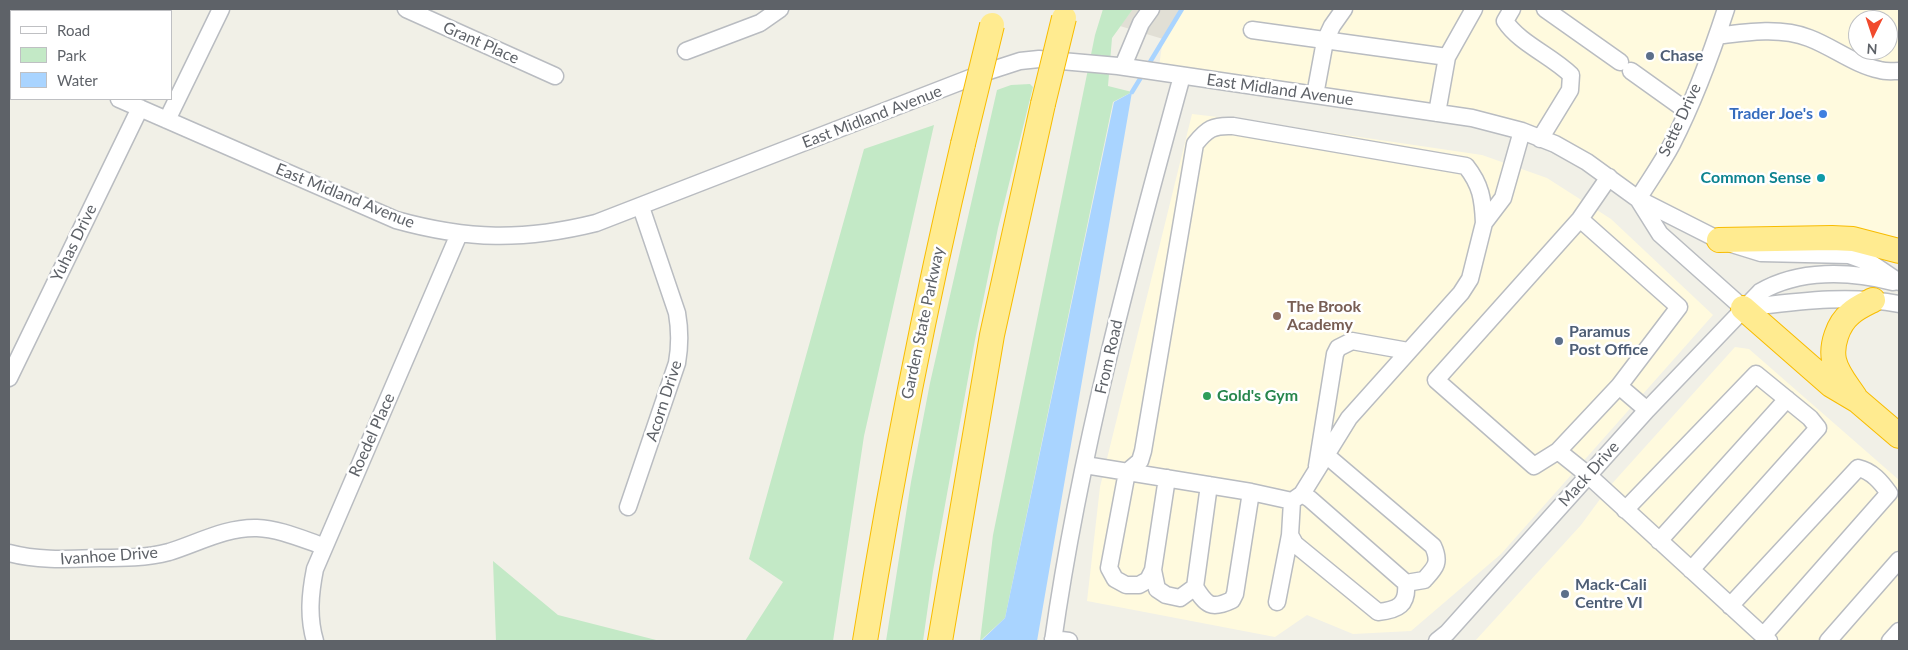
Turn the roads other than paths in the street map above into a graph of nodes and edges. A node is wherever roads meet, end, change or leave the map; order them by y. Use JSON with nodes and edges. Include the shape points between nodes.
{"nodes":[{"id":1,"x":221,"y":9,"type":"edge"},
{"id":2,"x":406,"y":9,"type":"edge"},
{"id":3,"x":780,"y":9,"type":"edge"},
{"id":4,"x":1151,"y":9,"type":"edge"},
{"id":5,"x":1344,"y":9,"type":"edge"},
{"id":6,"x":1474,"y":9,"type":"edge"},
{"id":7,"x":1512,"y":9,"type":"edge"},
{"id":8,"x":1545,"y":9,"type":"edge"},
{"id":9,"x":1726,"y":9,"type":"edge"},
{"id":10,"x":1065,"y":13,"type":"edge"},
{"id":11,"x":994,"y":17,"type":"edge"},
{"id":12,"x":1252,"y":30,"type":"dead end"},
{"id":13,"x":1717,"y":36,"type":"junction"},
{"id":14,"x":1325,"y":41,"type":"junction"},
{"id":15,"x":686,"y":51,"type":"dead end"},
{"id":16,"x":1447,"y":57,"type":"junction"},
{"id":17,"x":1120,"y":66,"type":"junction"},
{"id":18,"x":1899,"y":71,"type":"edge"},
{"id":19,"x":555,"y":76,"type":"dead end"},
{"id":20,"x":1182,"y":76,"type":"junction"},
{"id":21,"x":1315,"y":95,"type":"junction"},
{"id":22,"x":121,"y":100,"type":"edge"},
{"id":23,"x":140,"y":108,"type":"junction"},
{"id":24,"x":1686,"y":111,"type":"junction"},
{"id":25,"x":1437,"y":113,"type":"junction"},
{"id":26,"x":167,"y":120,"type":"junction"},
{"id":27,"x":1522,"y":131,"type":"junction"},
{"id":28,"x":1540,"y":138,"type":"junction"},
{"id":29,"x":1609,"y":177,"type":"junction"},
{"id":30,"x":1638,"y":199,"type":"junction"},
{"id":31,"x":641,"y":206,"type":"junction"},
{"id":32,"x":1580,"y":219,"type":"junction"},
{"id":33,"x":1484,"y":223,"type":"junction"},
{"id":34,"x":460,"y":234,"type":"junction"},
{"id":35,"x":1719,"y":240,"type":"junction"},
{"id":36,"x":1899,"y":251,"type":"edge"},
{"id":37,"x":1899,"y":283,"type":"edge"},
{"id":38,"x":1873,"y":300,"type":"junction"},
{"id":39,"x":1899,"y":304,"type":"edge"},
{"id":40,"x":1743,"y":308,"type":"junction"},
{"id":41,"x":1408,"y":351,"type":"junction"},
{"id":42,"x":9,"y":378,"type":"edge"},
{"id":43,"x":1619,"y":386,"type":"junction"},
{"id":44,"x":1787,"y":400,"type":"junction"},
{"id":45,"x":1858,"y":401,"type":"junction"},
{"id":46,"x":1647,"y":410,"type":"junction"},
{"id":47,"x":1899,"y":436,"type":"edge"},
{"id":48,"x":1558,"y":451,"type":"junction"},
{"id":49,"x":1326,"y":455,"type":"junction"},
{"id":50,"x":1085,"y":465,"type":"junction"},
{"id":51,"x":1316,"y":471,"type":"junction"},
{"id":52,"x":1127,"y":472,"type":"junction"},
{"id":53,"x":1588,"y":476,"type":"junction"},
{"id":54,"x":1167,"y":478,"type":"junction"},
{"id":55,"x":1209,"y":485,"type":"junction"},
{"id":56,"x":1251,"y":492,"type":"junction"},
{"id":57,"x":1297,"y":498,"type":"junction"},
{"id":58,"x":628,"y":507,"type":"dead end"},
{"id":59,"x":1625,"y":510,"type":"junction"},
{"id":60,"x":1290,"y":535,"type":"junction"},
{"id":61,"x":1659,"y":540,"type":"junction"},
{"id":62,"x":324,"y":546,"type":"junction"},
{"id":63,"x":9,"y":553,"type":"edge"},
{"id":64,"x":1899,"y":560,"type":"edge"},
{"id":65,"x":1153,"y":570,"type":"junction"},
{"id":66,"x":1691,"y":570,"type":"junction"},
{"id":67,"x":1406,"y":583,"type":"junction"},
{"id":68,"x":1194,"y":587,"type":"junction"},
{"id":69,"x":1277,"y":602,"type":"dead end"},
{"id":70,"x":1730,"y":606,"type":"junction"},
{"id":71,"x":1899,"y":631,"type":"edge"},
{"id":72,"x":1766,"y":639,"type":"edge"},
{"id":73,"x":1438,"y":640,"type":"edge"},
{"id":74,"x":315,"y":641,"type":"edge"},
{"id":75,"x":866,"y":641,"type":"edge"},
{"id":76,"x":940,"y":641,"type":"edge"},
{"id":77,"x":1058,"y":641,"type":"edge"},
{"id":78,"x":1828,"y":641,"type":"edge"},
{"id":79,"x":1890,"y":641,"type":"edge"}],
"edges":[{"from":1,"to":26,"type":"street"},
{"from":2,"to":19,"type":"street","name":"Grant Place"},
{"from":3,"to":15,"type":"street","via":[[760,23]]},
{"from":4,"to":17,"type":"street"},
{"from":5,"to":14,"type":"street"},
{"from":6,"to":16,"type":"street"},
{"from":7,"to":28,"type":"street","via":[[1505,21],[1511,30],[1571,75],[1570,90]]},
{"from":8,"to":24,"type":"street"},
{"from":9,"to":13,"type":"street","name":"Sette Drive"},
{"from":10,"to":76,"type":"highway","bridge":true,"via":[[992,335]]},
{"from":11,"to":75,"type":"highway","name":"Garden State Parkway","bridge":true,"via":[[939,243],[906,407]]},
{"from":12,"to":14,"type":"street"},
{"from":13,"to":18,"type":"street","via":[[1776,32],[1807,37],[1880,70]]},
{"from":13,"to":24,"type":"street","name":"Sette Drive"},
{"from":14,"to":16,"type":"street"},
{"from":14,"to":21,"type":"street"},
{"from":16,"to":25,"type":"street"},
{"from":17,"to":20,"type":"street","name":"East Midland Avenue"},
{"from":17,"to":31,"type":"street","name":"East Midland Avenue","via":[[1039,59],[1020,61]]},
{"from":20,"to":21,"type":"street","name":"East Midland Avenue"},
{"from":20,"to":50,"type":"street","name":"From Road","via":[[1104,372]]},
{"from":21,"to":25,"type":"street","name":"East Midland Avenue"},
{"from":22,"to":23,"type":"street","name":"East Midland Avenue"},
{"from":23,"to":26,"type":"street","name":"East Midland Avenue"},
{"from":23,"to":42,"type":"street","name":"Yuhas Drive"},
{"from":24,"to":30,"type":"street","name":"Sette Drive","via":[[1671,146]]},
{"from":25,"to":27,"type":"street","name":"East Midland Avenue"},
{"from":26,"to":34,"type":"street","name":"East Midland Avenue","via":[[381,214],[428,229]]},
{"from":27,"to":28,"type":"street","name":"East Midland Avenue"},
{"from":27,"to":33,"type":"street","via":[[1503,198]]},
{"from":28,"to":29,"type":"street","name":"East Midland Avenue"},
{"from":29,"to":30,"type":"street","name":"East Midland Avenue"},
{"from":29,"to":32,"type":"street"},
{"from":30,"to":35,"type":"street","name":"East Midland Avenue"},
{"from":30,"to":40,"type":"street","name":"East Midland Avenue","via":[[1660,234]]},
{"from":31,"to":34,"type":"street","name":"East Midland Avenue","via":[[563,231],[501,237]]},
{"from":31,"to":58,"type":"street","name":"Acorn Drive","via":[[676,313],[679,351]]},
{"from":32,"to":43,"type":"street","via":[[1679,307]]},
{"from":32,"to":48,"type":"street","via":[[1436,380],[1534,466]]},
{"from":33,"to":41,"type":"street","via":[[1470,279],[1462,293]]},
{"from":33,"to":52,"type":"street","via":[[1481,191],[1466,166],[1233,126],[1219,126],[1205,132],[1195,144],[1143,451],[1140,461]]},
{"from":34,"to":62,"type":"street","name":"Roedel Place"},
{"from":35,"to":36,"type":"highway","via":[[1853,239]]},
{"from":35,"to":37,"type":"street","name":"East Midland Avenue","via":[[1761,253],[1849,256],[1871,263]]},
{"from":37,"to":40,"type":"street","name":"East Midland Avenue","via":[[1864,276],[1797,277],[1760,292]]},
{"from":38,"to":39,"type":"street"},
{"from":38,"to":40,"type":"street","via":[[1834,299]]},
{"from":38,"to":45,"type":"highway","via":[[1848,315],[1835,343],[1837,368]]},
{"from":40,"to":45,"type":"highway","via":[[1831,385]]},
{"from":40,"to":46,"type":"street","name":"Mack Drive"},
{"from":41,"to":49,"type":"street","via":[[1349,418]]},
{"from":41,"to":51,"type":"street","via":[[1352,341],[1338,348]]},
{"from":43,"to":46,"type":"street"},
{"from":43,"to":48,"type":"street"},
{"from":44,"to":59,"type":"street","via":[[1756,374]]},
{"from":44,"to":61,"type":"street"},
{"from":44,"to":66,"type":"street","via":[[1818,428]]},
{"from":45,"to":47,"type":"highway"},
{"from":46,"to":53,"type":"street","name":"Mack Drive"},
{"from":48,"to":53,"type":"street"},
{"from":49,"to":51,"type":"street"},
{"from":49,"to":67,"type":"street","via":[[1432,546],[1437,555],[1436,567],[1424,580]]},
{"from":50,"to":52,"type":"street"},
{"from":50,"to":77,"type":"street","name":"From Road","via":[[1064,566]]},
{"from":51,"to":57,"type":"street"},
{"from":52,"to":54,"type":"street"},
{"from":52,"to":65,"type":"street","via":[[1109,568],[1115,579],[1126,585],[1139,585],[1148,580]]},
{"from":53,"to":59,"type":"street"},
{"from":53,"to":73,"type":"street","name":"Mack Drive"},
{"from":54,"to":55,"type":"street"},
{"from":54,"to":65,"type":"street"},
{"from":55,"to":56,"type":"street"},
{"from":55,"to":68,"type":"street"},
{"from":56,"to":57,"type":"street"},
{"from":56,"to":68,"type":"street","via":[[1232,600],[1219,605],[1207,604]]},
{"from":57,"to":60,"type":"street"},
{"from":57,"to":67,"type":"street","via":[[1310,498]]},
{"from":59,"to":61,"type":"street"},
{"from":60,"to":67,"type":"street","via":[[1295,544],[1378,612],[1391,611],[1402,605],[1407,595]]},
{"from":60,"to":69,"type":"street"},
{"from":61,"to":66,"type":"street"},
{"from":62,"to":63,"type":"street","name":"Ivanhoe Drive","via":[[279,531],[257,528],[233,529],[168,552],[140,557],[48,560]]},
{"from":62,"to":74,"type":"street","name":"Roedel Place","via":[[311,590],[310,612]]},
{"from":64,"to":78,"type":"street"},
{"from":65,"to":68,"type":"street","via":[[1157,589],[1166,595],[1180,598]]},
{"from":66,"to":70,"type":"street"},
{"from":70,"to":72,"type":"street"},
{"from":70,"to":72,"type":"street","via":[[1858,468],[1866,469],[1889,494]]},
{"from":71,"to":79,"type":"street"}]}
